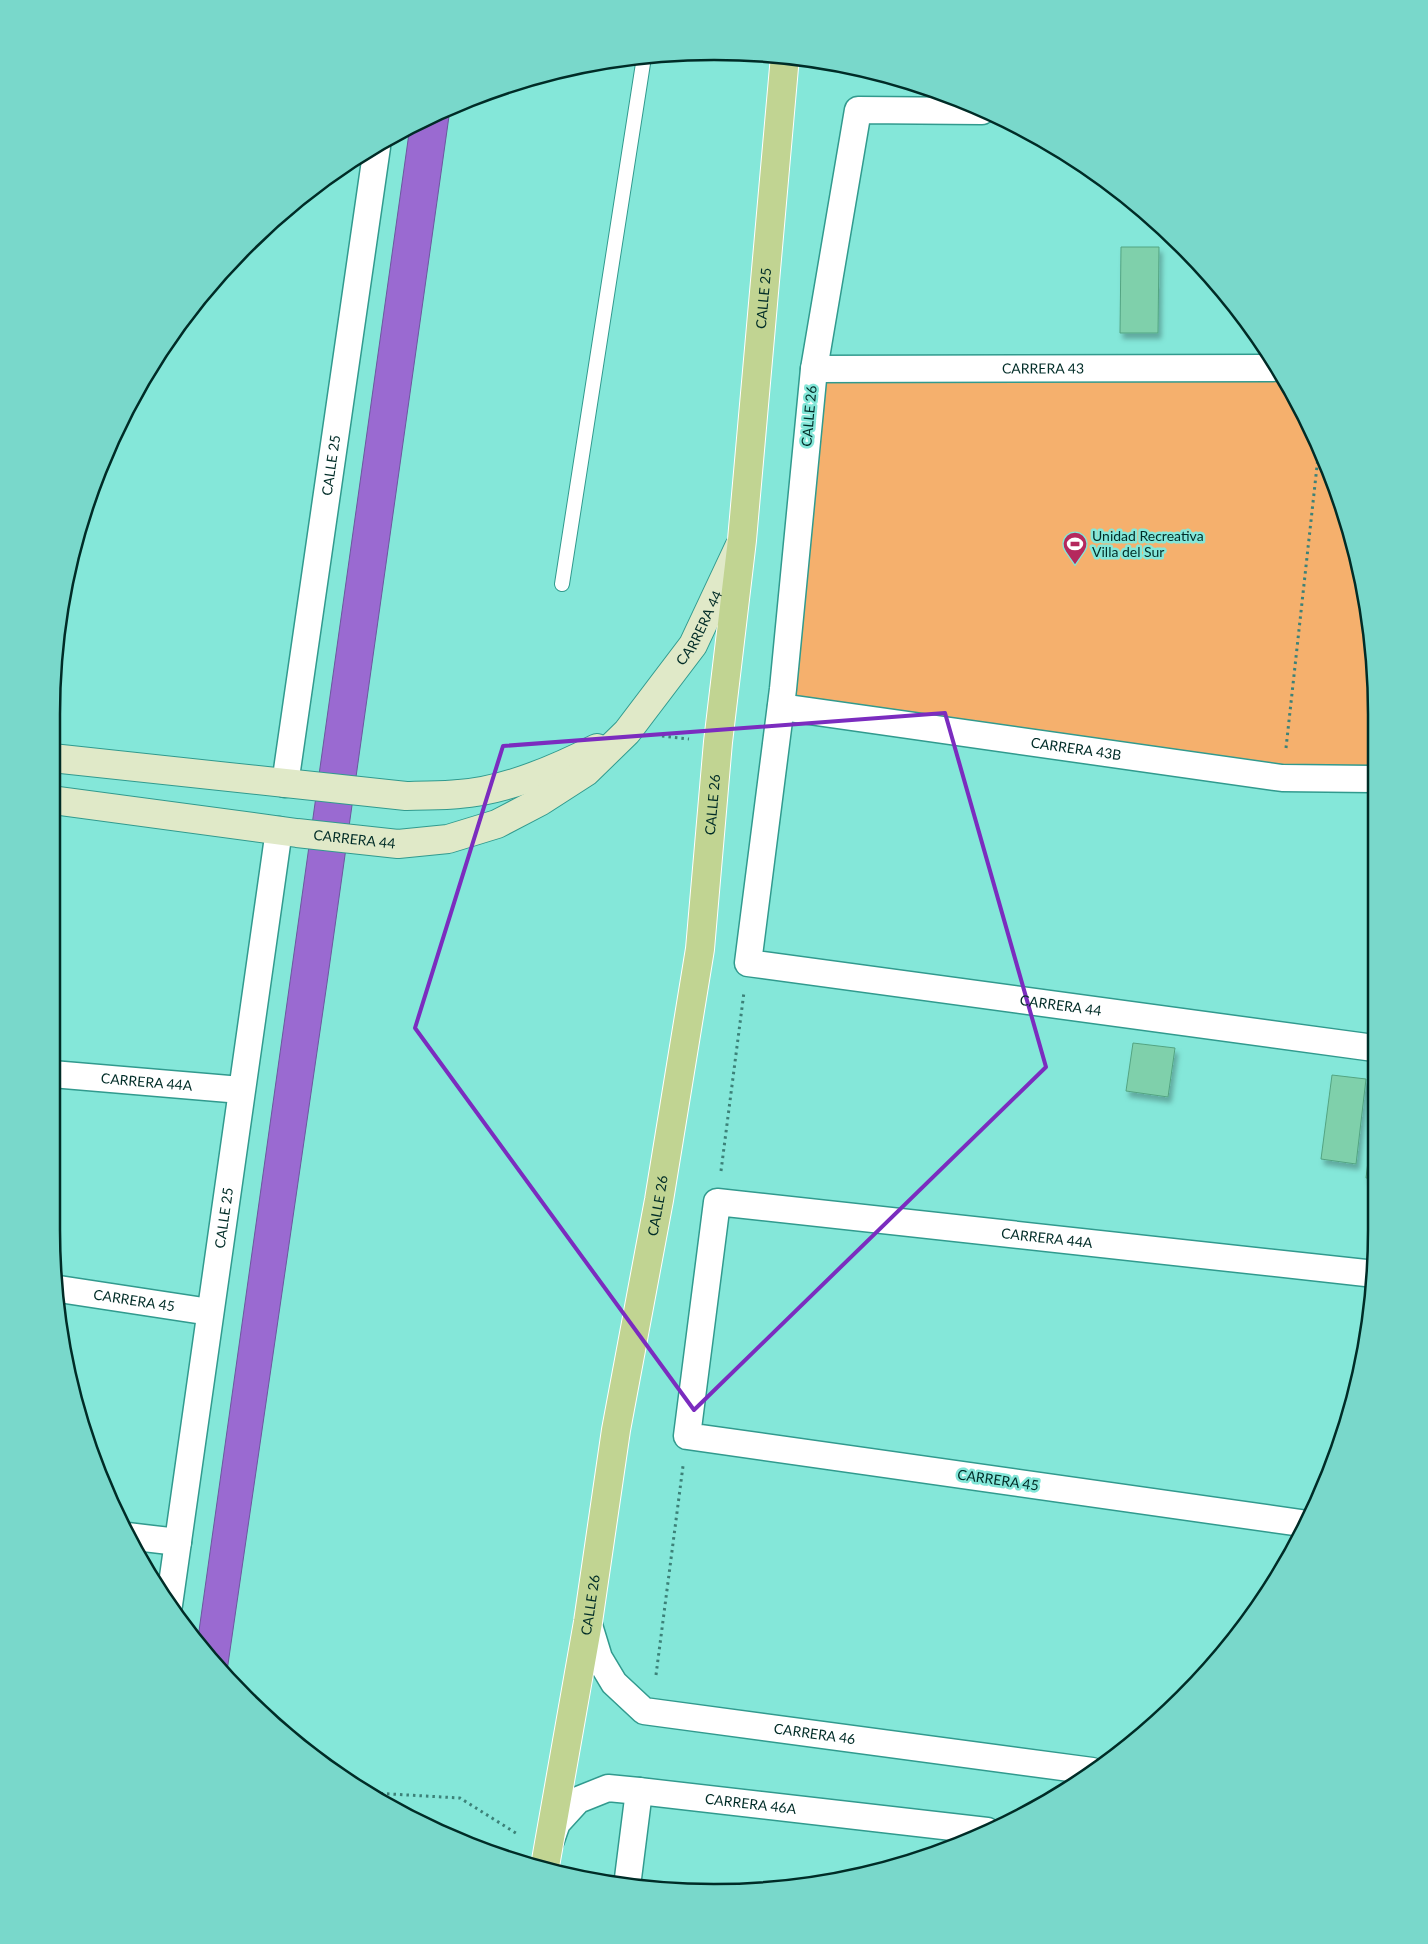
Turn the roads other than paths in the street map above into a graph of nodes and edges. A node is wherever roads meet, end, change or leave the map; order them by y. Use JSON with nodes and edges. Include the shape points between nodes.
{"nodes":[{"id":1,"x":643,"y":64,"type":"edge"},
{"id":2,"x":784,"y":64,"type":"edge"},
{"id":3,"x":968,"y":112,"type":"edge"},
{"id":4,"x":376,"y":155,"type":"edge"},
{"id":5,"x":1268,"y":368,"type":"edge"},
{"id":6,"x":814,"y":369,"type":"junction"},
{"id":7,"x":742,"y":540,"type":"junction"},
{"id":8,"x":562,"y":584,"type":"dead end"},
{"id":9,"x":781,"y":707,"type":"junction"},
{"id":10,"x":627,"y":732,"type":"junction"},
{"id":11,"x":60,"y":759,"type":"edge"},
{"id":12,"x":1368,"y":779,"type":"edge"},
{"id":13,"x":294,"y":785,"type":"junction"},
{"id":14,"x":60,"y":801,"type":"edge"},
{"id":15,"x":288,"y":831,"type":"junction"},
{"id":16,"x":748,"y":963,"type":"joint"},
{"id":17,"x":1368,"y":1047,"type":"edge"},
{"id":18,"x":60,"y":1075,"type":"edge"},
{"id":19,"x":241,"y":1090,"type":"junction"},
{"id":20,"x":1367,"y":1273,"type":"edge"},
{"id":21,"x":63,"y":1290,"type":"edge"},
{"id":22,"x":210,"y":1312,"type":"junction"},
{"id":23,"x":687,"y":1436,"type":"joint"},
{"id":24,"x":1299,"y":1523,"type":"edge"},
{"id":25,"x":137,"y":1537,"type":"edge"},
{"id":26,"x":178,"y":1542,"type":"junction"},
{"id":27,"x":171,"y":1594,"type":"edge"},
{"id":28,"x":588,"y":1622,"type":"junction"},
{"id":29,"x":1084,"y":1769,"type":"edge"},
{"id":30,"x":639,"y":1791,"type":"junction"},
{"id":31,"x":974,"y":1830,"type":"edge"},
{"id":32,"x":546,"y":1859,"type":"edge"},
{"id":33,"x":628,"y":1878,"type":"edge"}],
"edges":[{"from":1,"to":8,"type":"lane"},
{"from":2,"to":7,"type":"main road","name":"CALLE 25"},
{"from":3,"to":6,"type":"street","name":"CALLE 26","via":[[858,110]]},
{"from":4,"to":13,"type":"street","name":"CALLE 25"},
{"from":5,"to":6,"type":"street","name":"CARRERA 43"},
{"from":6,"to":9,"type":"street","name":"CALLE 26"},
{"from":7,"to":10,"type":"main road","name":"CARRERA 44","via":[[693,645]]},
{"from":7,"to":28,"type":"main road","name":"CALLE 26","via":[[718,742],[700,949],[659,1200],[616,1430]]},
{"from":9,"to":12,"type":"street","name":"CARRERA 43B","via":[[1282,778]]},
{"from":9,"to":16,"type":"street","name":"CALLE 26"},
{"from":10,"to":13,"type":"main road","name":"CARRERA 44","via":[[575,760],[516,782],[461,794],[406,796]]},
{"from":10,"to":15,"type":"main road","name":"CARRERA 44","via":[[586,772],[541,801],[497,824],[448,839],[398,844]]},
{"from":11,"to":13,"type":"main road","name":"CARRERA 44"},
{"from":14,"to":15,"type":"main road","name":"CARRERA 44"},
{"from":15,"to":19,"type":"street","name":"CALLE 25"},
{"from":16,"to":17,"type":"street","name":"CARRERA 44"},
{"from":18,"to":19,"type":"street","name":"CARRERA 44A"},
{"from":19,"to":22,"type":"street","name":"CALLE 25"},
{"from":20,"to":23,"type":"street","name":"CARRERA 44A","via":[[717,1202]]},
{"from":21,"to":22,"type":"street","name":"CARRERA 45"},
{"from":22,"to":26,"type":"street","name":"CALLE 25"},
{"from":23,"to":24,"type":"street","name":"CARRERA 45"},
{"from":25,"to":26,"type":"street"},
{"from":26,"to":27,"type":"street","name":"CALLE 25"},
{"from":28,"to":29,"type":"street","name":"CARRERA 46","via":[[599,1658],[614,1684],[644,1711]]},
{"from":28,"to":32,"type":"main road","name":"CALLE 26"},
{"from":30,"to":31,"type":"street","name":"CARRERA 46A"},
{"from":30,"to":32,"type":"street","name":"CARRERA 46A","via":[[608,1788],[578,1800],[557,1823]]},
{"from":30,"to":33,"type":"street"}]}
